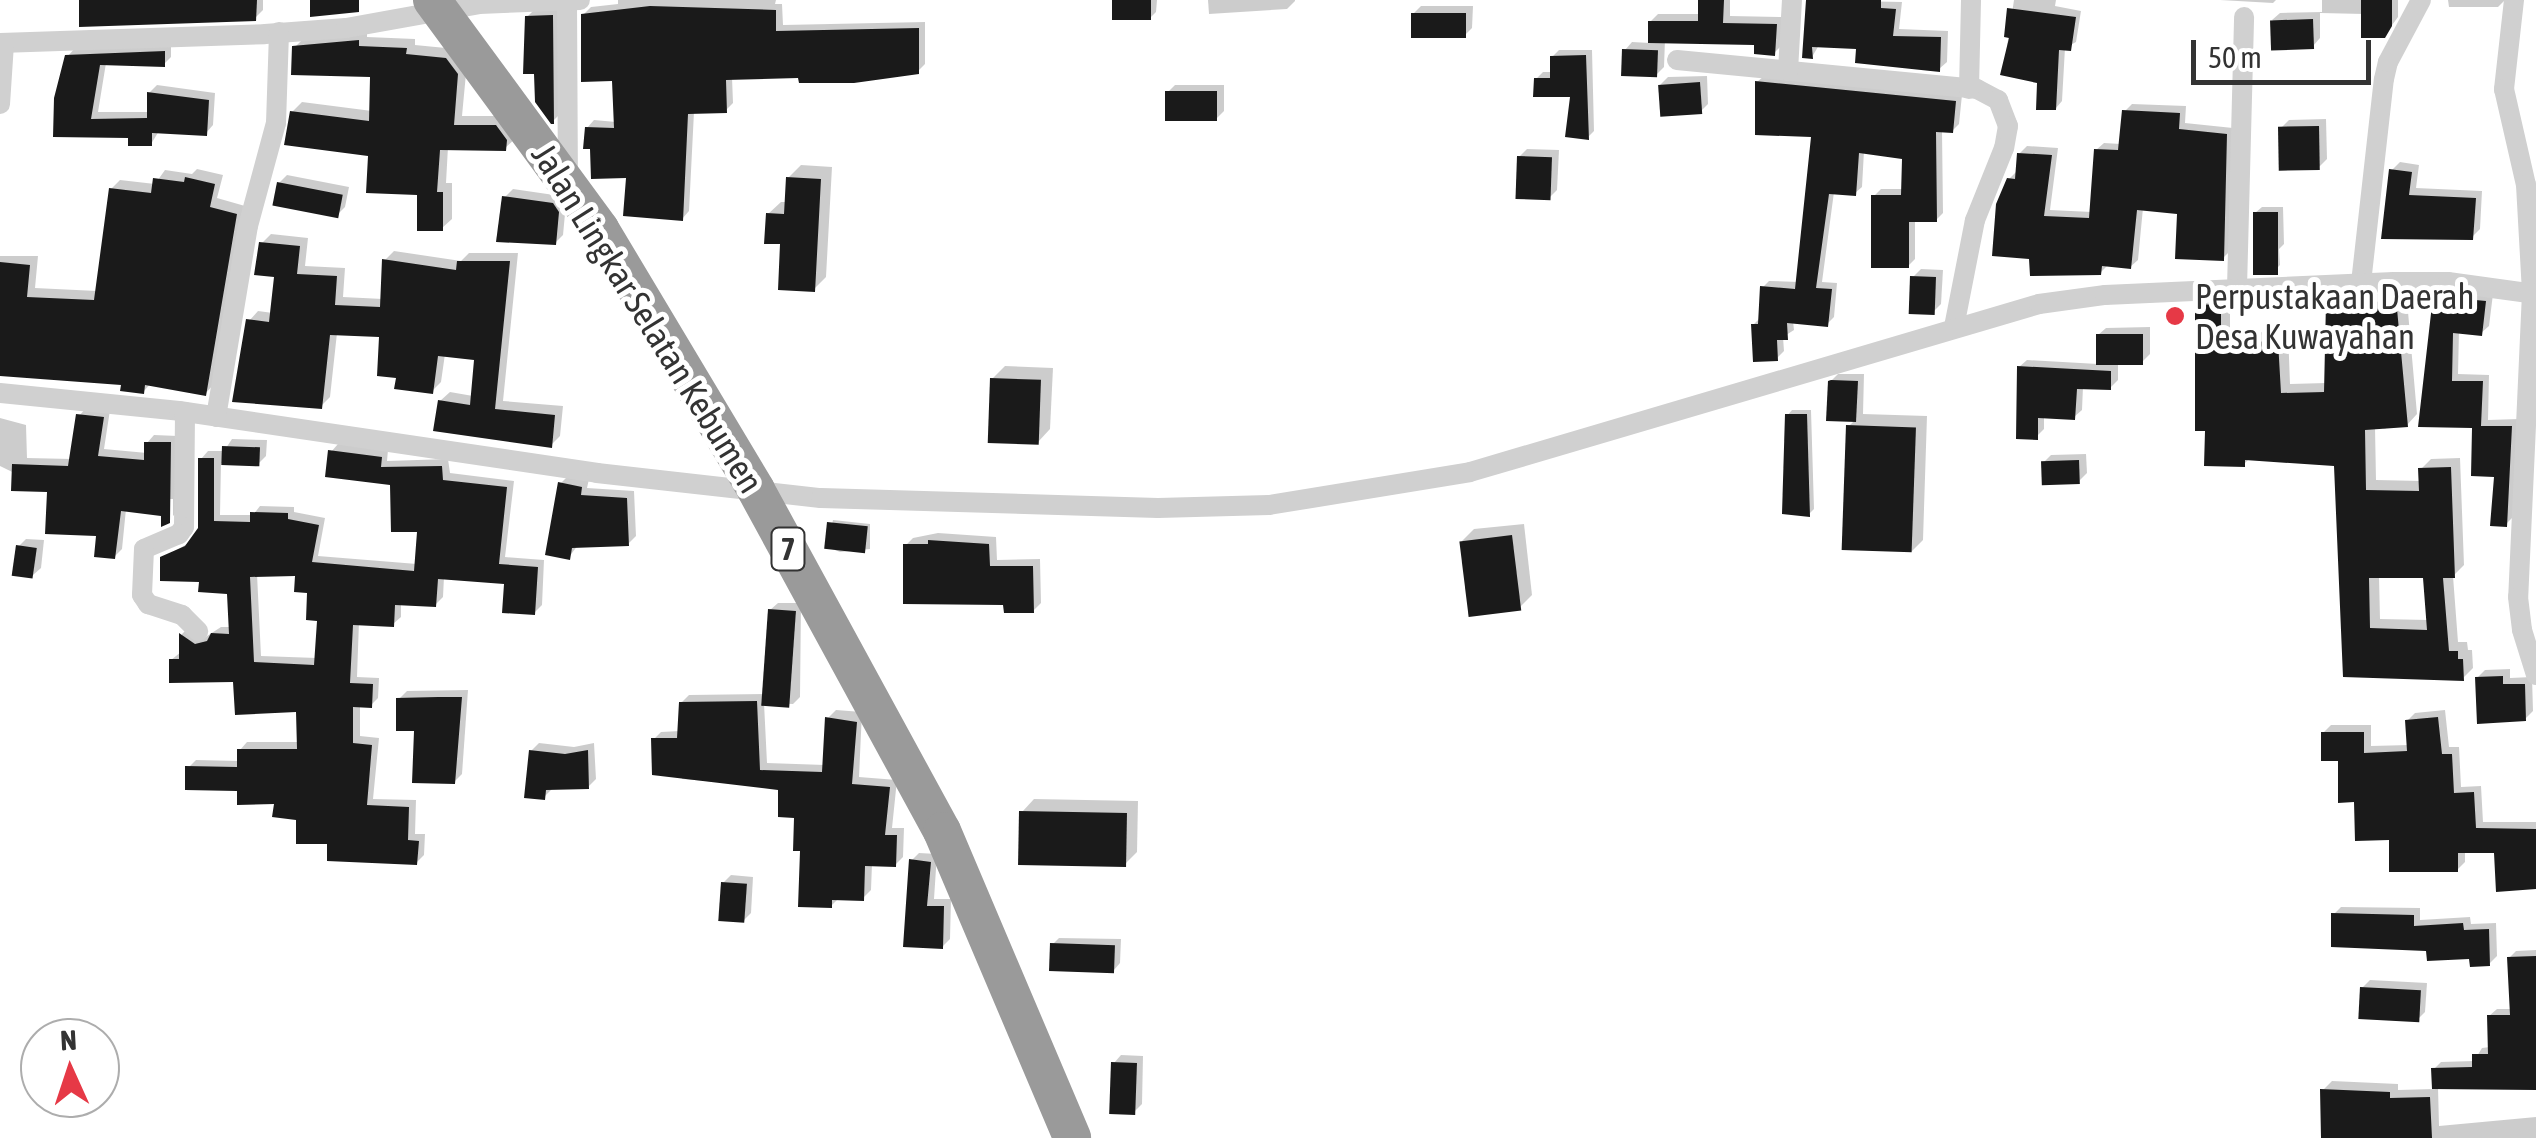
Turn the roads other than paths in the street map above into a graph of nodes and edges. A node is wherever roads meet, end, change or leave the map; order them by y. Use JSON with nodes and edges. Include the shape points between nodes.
{"nodes":[{"id":1,"x":567,"y":0,"type":"edge"},
{"id":2,"x":580,"y":0,"type":"edge"},
{"id":3,"x":1792,"y":0,"type":"edge"},
{"id":4,"x":1971,"y":0,"type":"edge"},
{"id":5,"x":2420,"y":0,"type":"edge"},
{"id":6,"x":2514,"y":0,"type":"edge"},
{"id":7,"x":437,"y":6,"type":"edge"},
{"id":8,"x":2244,"y":17,"type":"dead end"},
{"id":9,"x":279,"y":32,"type":"junction"},
{"id":10,"x":2,"y":43,"type":"edge"},
{"id":11,"x":1677,"y":60,"type":"dead end"},
{"id":12,"x":1788,"y":71,"type":"junction"},
{"id":13,"x":1969,"y":89,"type":"junction"},
{"id":14,"x":0,"y":104,"type":"edge"},
{"id":15,"x":568,"y":182,"type":"junction"},
{"id":16,"x":2361,"y":282,"type":"junction"},
{"id":17,"x":2237,"y":288,"type":"junction"},
{"id":18,"x":2534,"y":294,"type":"edge"},
{"id":19,"x":1954,"y":328,"type":"junction"},
{"id":20,"x":0,"y":393,"type":"edge"},
{"id":21,"x":185,"y":412,"type":"junction"},
{"id":22,"x":216,"y":417,"type":"junction"},
{"id":23,"x":756,"y":490,"type":"junction"},
{"id":24,"x":198,"y":631,"type":"dead end"},
{"id":25,"x":2536,"y":675,"type":"edge"},
{"id":26,"x":1072,"y":1138,"type":"edge"}],
"edges":[{"from":1,"to":2,"type":"street"},
{"from":1,"to":7,"type":"street"},
{"from":1,"to":15,"type":"street"},
{"from":3,"to":12,"type":"street"},
{"from":4,"to":13,"type":"street"},
{"from":5,"to":16,"type":"street","via":[[2384,79]]},
{"from":6,"to":18,"type":"street","via":[[2504,89],[2526,185]]},
{"from":7,"to":9,"type":"street","via":[[346,28]]},
{"from":7,"to":15,"type":"highway","name":"Jalan Lingkar Selatan Kebumen","number":"7"},
{"from":8,"to":17,"type":"street"},
{"from":9,"to":10,"type":"street"},
{"from":9,"to":22,"type":"street","via":[[274,138],[248,226]]},
{"from":10,"to":14,"type":"street"},
{"from":11,"to":12,"type":"street"},
{"from":12,"to":13,"type":"street"},
{"from":13,"to":19,"type":"street","via":[[1998,100],[2008,126],[1975,220]]},
{"from":15,"to":23,"type":"highway","name":"Jalan Lingkar Selatan Kebumen","number":"7"},
{"from":16,"to":17,"type":"street"},
{"from":16,"to":18,"type":"street","via":[[2448,282]]},
{"from":17,"to":19,"type":"street","via":[[2039,304]]},
{"from":18,"to":25,"type":"street","via":[[2518,597]]},
{"from":19,"to":23,"type":"street","via":[[1470,472],[1342,495],[1158,508],[821,498]]},
{"from":20,"to":21,"type":"street"},
{"from":21,"to":22,"type":"street"},
{"from":21,"to":24,"type":"street","via":[[184,527],[144,549],[142,595]]},
{"from":22,"to":23,"type":"street"},
{"from":23,"to":26,"type":"highway","name":"Jalan Lingkar Selatan Kebumen","number":"7","via":[[942,830]]}]}
